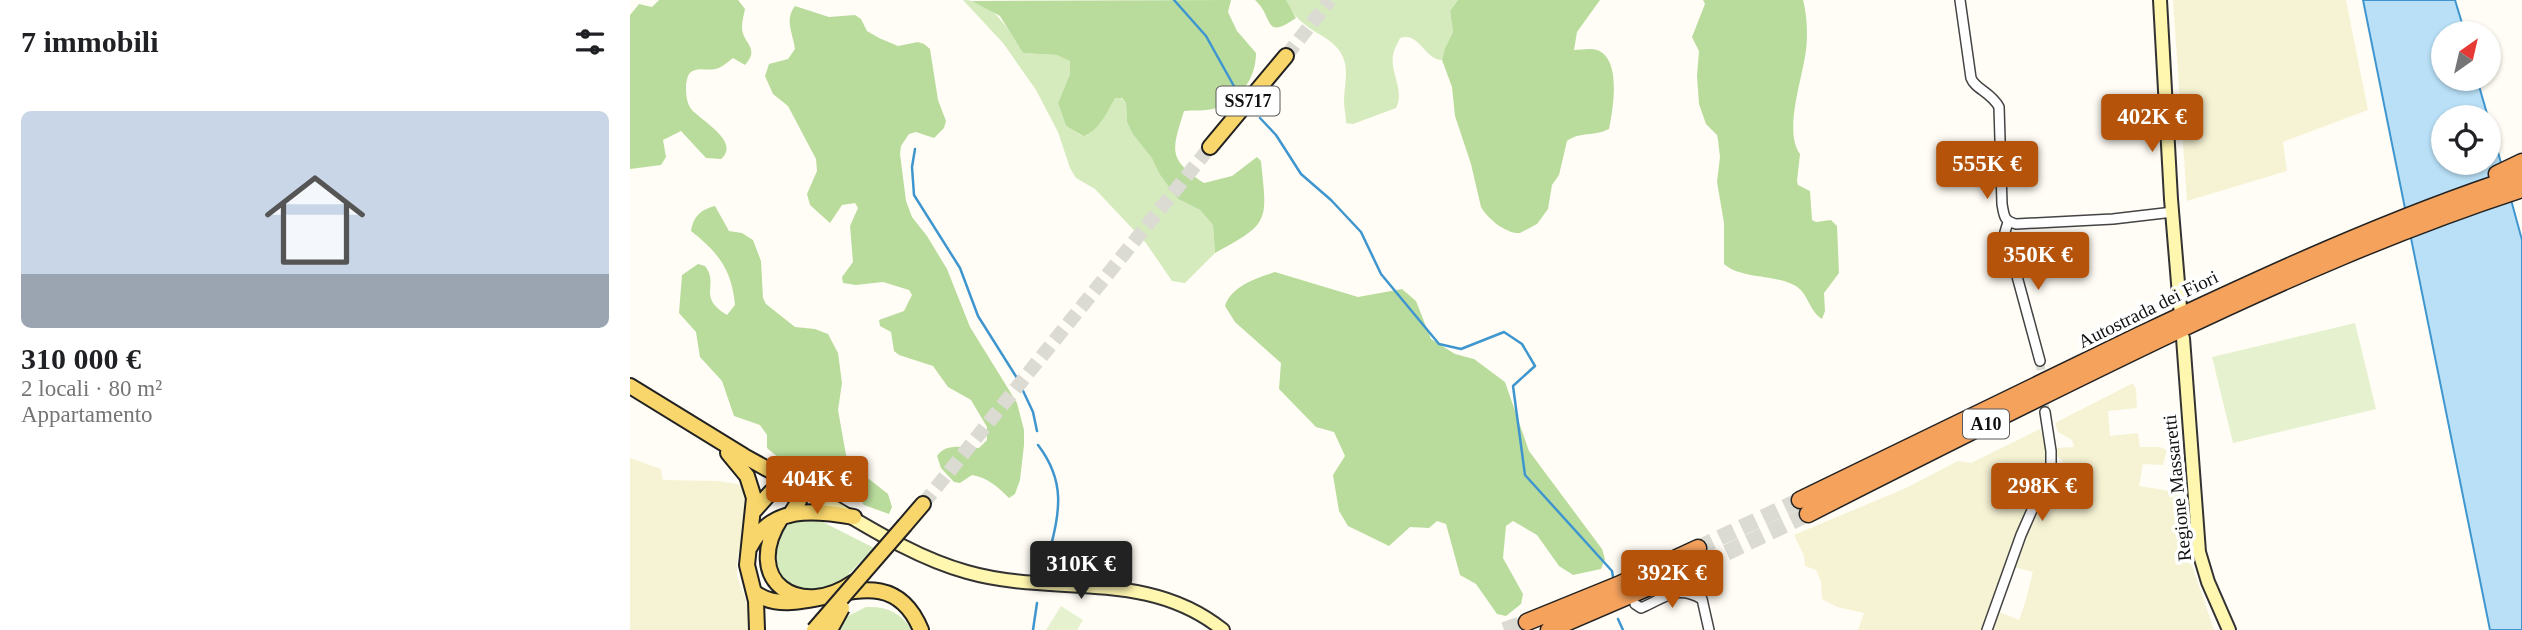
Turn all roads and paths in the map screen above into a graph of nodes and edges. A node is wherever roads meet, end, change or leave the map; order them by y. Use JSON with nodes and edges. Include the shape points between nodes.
{"nodes":[{"id":1,"x":1960,"y":0,"type":"edge"},
{"id":2,"x":2160,"y":0,"type":"edge"},
{"id":3,"x":1286,"y":56,"type":"tunnel mouth"},
{"id":4,"x":1210,"y":147,"type":"tunnel mouth"},
{"id":5,"x":2522,"y":162,"type":"edge"},
{"id":6,"x":2522,"y":175,"type":"edge"},
{"id":7,"x":2522,"y":188,"type":"edge"},
{"id":8,"x":2445,"y":201,"type":"junction"},
{"id":9,"x":2173,"y":212,"type":"junction"},
{"id":10,"x":2008,"y":222,"type":"junction"},
{"id":11,"x":2264,"y":283,"type":"junction"},
{"id":12,"x":2180,"y":307,"type":"dead end"},
{"id":13,"x":2183,"y":338,"type":"dead end"},
{"id":14,"x":2040,"y":361,"type":"tunnel mouth"},
{"id":15,"x":630,"y":386,"type":"edge"},
{"id":16,"x":2045,"y":412,"type":"tunnel mouth"},
{"id":17,"x":716,"y":439,"type":"junction"},
{"id":18,"x":796,"y":485,"type":"junction"},
{"id":19,"x":923,"y":505,"type":"tunnel mouth"},
{"id":20,"x":1804,"y":507,"type":"tunnel mouth"},
{"id":21,"x":754,"y":511,"type":"junction"},
{"id":22,"x":785,"y":517,"type":"junction"},
{"id":23,"x":854,"y":517,"type":"junction"},
{"id":24,"x":747,"y":552,"type":"junction"},
{"id":25,"x":858,"y":580,"type":"junction"},
{"id":26,"x":753,"y":591,"type":"junction"},
{"id":27,"x":1634,"y":604,"type":"dead end"},
{"id":28,"x":1527,"y":622,"type":"tunnel mouth"},
{"id":29,"x":757,"y":630,"type":"edge"},
{"id":30,"x":814,"y":630,"type":"edge"},
{"id":31,"x":830,"y":630,"type":"edge"},
{"id":32,"x":922,"y":630,"type":"edge"},
{"id":33,"x":1223,"y":630,"type":"edge"},
{"id":34,"x":1549,"y":630,"type":"edge"},
{"id":35,"x":1709,"y":630,"type":"edge"},
{"id":36,"x":1987,"y":630,"type":"edge"},
{"id":37,"x":2229,"y":630,"type":"edge"}],
"edges":[{"from":1,"to":10,"type":"street","via":[[1973,85],[1993,97],[1999,107],[2002,204]]},
{"from":2,"to":9,"type":"street"},
{"from":3,"to":4,"type":"main road","number":"SS717"},
{"from":5,"to":8,"type":"highway"},
{"from":6,"to":8,"type":"highway","name":"Autostrada dei Fiori","number":"A10"},
{"from":7,"to":11,"type":"highway","name":"Autostrada dei Fiori","number":"A10"},
{"from":8,"to":11,"type":"highway","name":"Autostrada dei Fiori","number":"A10"},
{"from":9,"to":10,"type":"street"},
{"from":9,"to":12,"type":"street"},
{"from":10,"to":14,"type":"street","via":[[2005,232]]},
{"from":11,"to":20,"type":"highway","name":"Autostrada dei Fiori","number":"A10","via":[[1924,454]]},
{"from":13,"to":37,"type":"street","name":"Regione Massaretti","via":[[2199,552]]},
{"from":15,"to":17,"type":"main road"},
{"from":16,"to":36,"type":"street","via":[[2051,467]]},
{"from":17,"to":18,"type":"main road"},
{"from":17,"to":21,"type":"main road","via":[[747,476]]},
{"from":18,"to":21,"type":"main road","via":[[771,492]]},
{"from":18,"to":22,"type":"main road","via":[[799,501]]},
{"from":18,"to":23,"type":"street"},
{"from":19,"to":25,"type":"main road","bridge":true},
{"from":21,"to":24,"type":"main road"},
{"from":22,"to":23,"type":"main road","via":[[815,511]]},
{"from":22,"to":24,"type":"main road","via":[[762,529]]},
{"from":22,"to":25,"type":"main road","bridge":true,"via":[[772,535],[767,555],[770,573],[780,588],[798,597],[829,595]]},
{"from":23,"to":33,"type":"street","via":[[912,551],[958,569],[1016,582],[1097,585],[1153,594],[1190,609]]},
{"from":24,"to":26,"type":"main road"},
{"from":25,"to":30,"type":"main road","bridge":true},
{"from":25,"to":31,"type":"main road","bridge":true},
{"from":26,"to":29,"type":"main road"},
{"from":26,"to":32,"type":"main road","via":[[768,607],[795,617],[816,616],[882,597],[904,607]]},
{"from":27,"to":35,"type":"street","via":[[1641,608],[1674,593],[1691,593],[1702,599]]},
{"from":28,"to":34,"type":"highway","via":[[1702,556]]}]}
